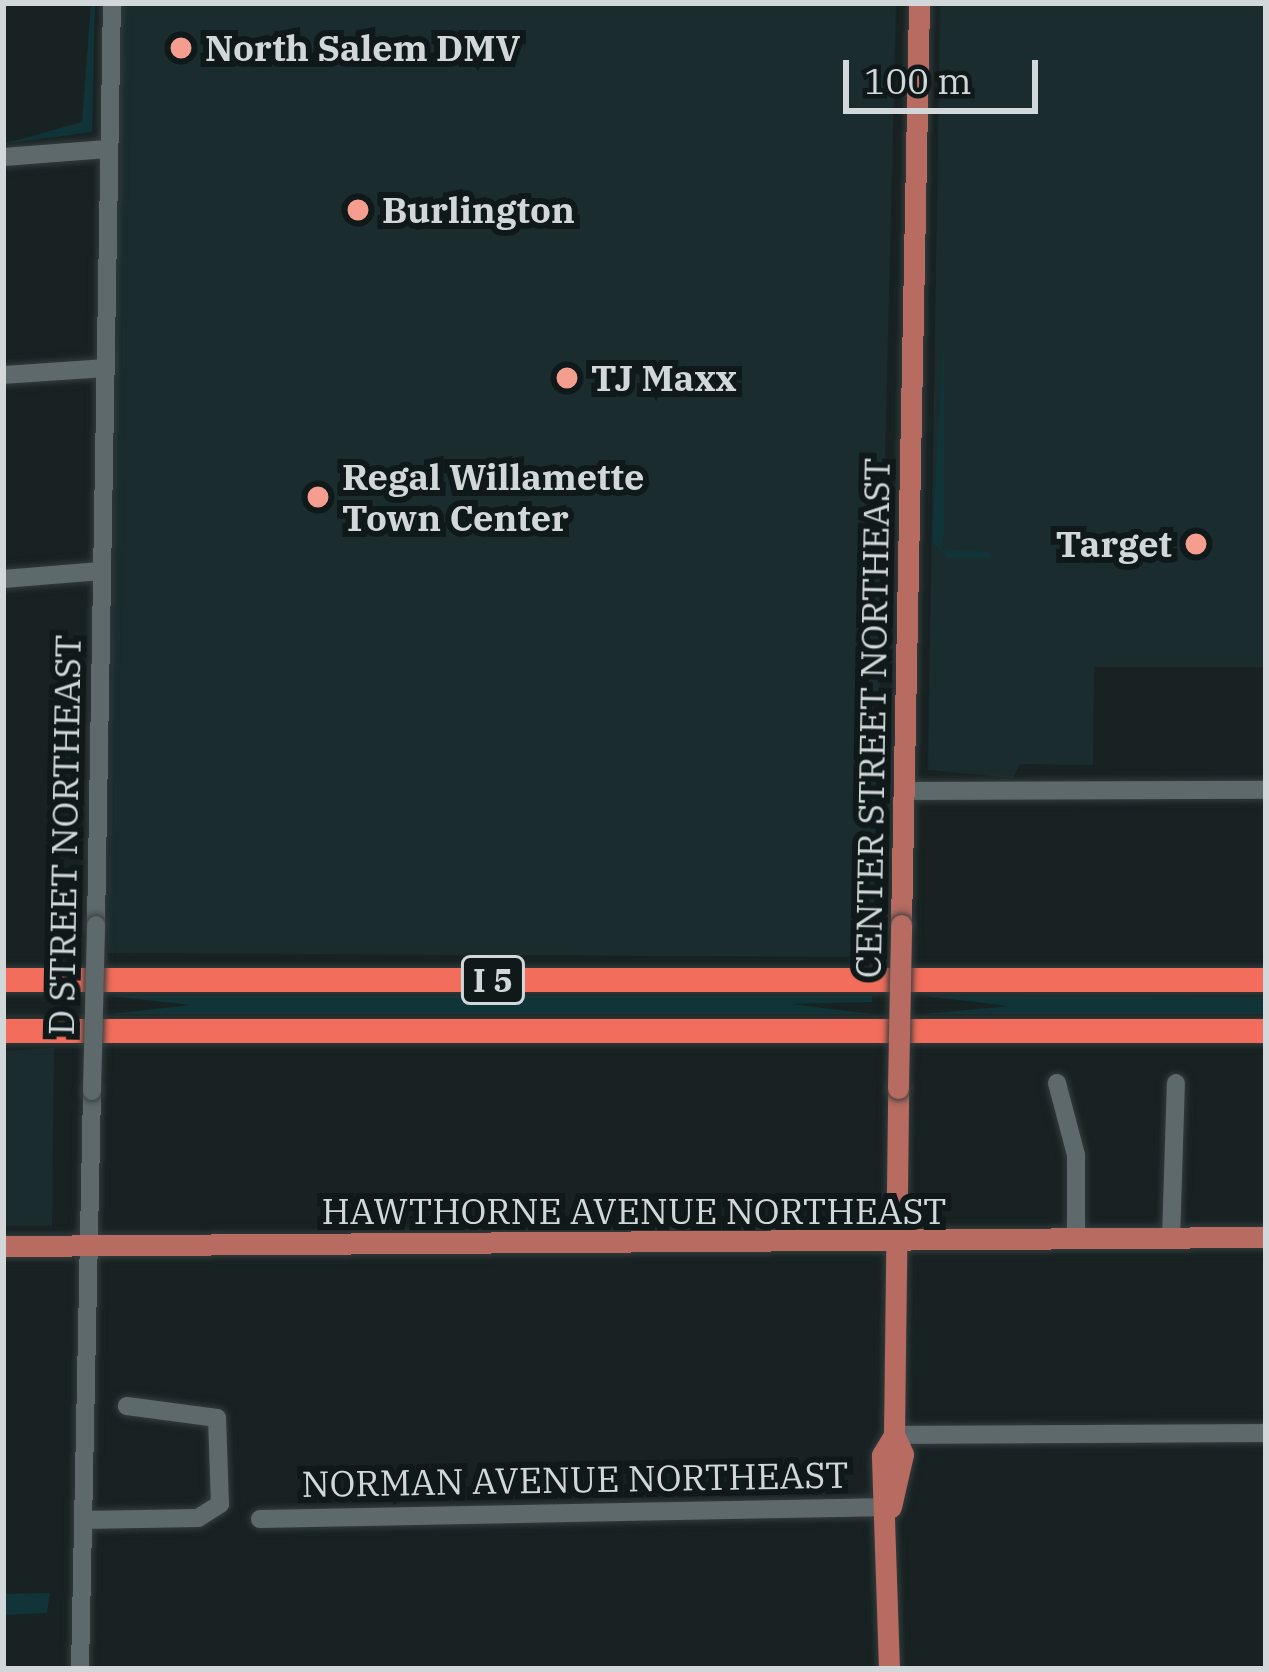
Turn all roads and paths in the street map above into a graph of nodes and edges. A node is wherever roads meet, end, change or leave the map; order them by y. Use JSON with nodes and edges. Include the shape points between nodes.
{"nodes":[{"id":1,"x":112,"y":3,"type":"edge"},
{"id":2,"x":919,"y":3,"type":"edge"},
{"id":3,"x":108,"y":149,"type":"junction"},
{"id":4,"x":3,"y":158,"type":"edge"},
{"id":5,"x":105,"y":368,"type":"junction"},
{"id":6,"x":3,"y":375,"type":"edge"},
{"id":7,"x":101,"y":572,"type":"junction"},
{"id":8,"x":3,"y":579,"type":"edge"},
{"id":9,"x":1266,"y":790,"type":"edge"},
{"id":10,"x":903,"y":791,"type":"junction"},
{"id":11,"x":3,"y":980,"type":"edge"},
{"id":12,"x":1266,"y":980,"type":"edge"},
{"id":13,"x":1266,"y":1031,"type":"edge"},
{"id":14,"x":3,"y":1033,"type":"edge"},
{"id":15,"x":1176,"y":1083,"type":"dead end"},
{"id":16,"x":1057,"y":1084,"type":"dead end"},
{"id":17,"x":1266,"y":1238,"type":"edge"},
{"id":18,"x":1172,"y":1239,"type":"junction"},
{"id":19,"x":1076,"y":1240,"type":"junction"},
{"id":20,"x":895,"y":1243,"type":"junction"},
{"id":21,"x":3,"y":1246,"type":"edge"},
{"id":22,"x":88,"y":1246,"type":"junction"},
{"id":23,"x":127,"y":1406,"type":"dead end"},
{"id":24,"x":1266,"y":1433,"type":"edge"},
{"id":25,"x":894,"y":1435,"type":"junction"},
{"id":26,"x":891,"y":1507,"type":"junction"},
{"id":27,"x":260,"y":1519,"type":"dead end"},
{"id":28,"x":83,"y":1520,"type":"junction"},
{"id":29,"x":80,"y":1669,"type":"edge"},
{"id":30,"x":889,"y":1669,"type":"edge"}],
"edges":[{"from":1,"to":3,"type":"street","name":"D STREET NORTHEAST"},
{"from":2,"to":10,"type":"main road","name":"CENTER STREET NORTHEAST"},
{"from":3,"to":4,"type":"street"},
{"from":3,"to":5,"type":"street","name":"D STREET NORTHEAST"},
{"from":5,"to":6,"type":"street"},
{"from":5,"to":7,"type":"street","name":"D STREET NORTHEAST"},
{"from":7,"to":8,"type":"street"},
{"from":7,"to":22,"type":"street","name":"D STREET NORTHEAST","bridge":true},
{"from":9,"to":10,"type":"street"},
{"from":10,"to":20,"type":"main road","name":"CENTER STREET NORTHEAST","bridge":true},
{"from":11,"to":12,"type":"highway","number":"I 5"},
{"from":13,"to":14,"type":"highway","number":"I 5"},
{"from":15,"to":18,"type":"street"},
{"from":16,"to":19,"type":"street","via":[[1076,1154]]},
{"from":17,"to":18,"type":"main road","name":"HAWTHORNE AVENUE NORTHEAST"},
{"from":18,"to":19,"type":"main road","name":"HAWTHORNE AVENUE NORTHEAST"},
{"from":19,"to":20,"type":"main road","name":"HAWTHORNE AVENUE NORTHEAST"},
{"from":20,"to":22,"type":"main road","name":"HAWTHORNE AVENUE NORTHEAST"},
{"from":20,"to":25,"type":"main road","name":"CENTER STREET NORTHEAST"},
{"from":21,"to":22,"type":"main road","name":"HAWTHORNE AVENUE NORTHEAST"},
{"from":22,"to":28,"type":"street","name":"D STREET NORTHEAST"},
{"from":23,"to":28,"type":"street","via":[[215,1416],[220,1504],[198,1518]]},
{"from":24,"to":25,"type":"street"},
{"from":25,"to":26,"type":"main road","name":"CENTER STREET NORTHEAST","via":[[902,1467]]},
{"from":26,"to":27,"type":"street","name":"NORMAN AVENUE NORTHEAST"},
{"from":26,"to":30,"type":"main road","name":"CENTER STREET NORTHEAST"},
{"from":28,"to":29,"type":"street","name":"D STREET NORTHEAST"}]}
